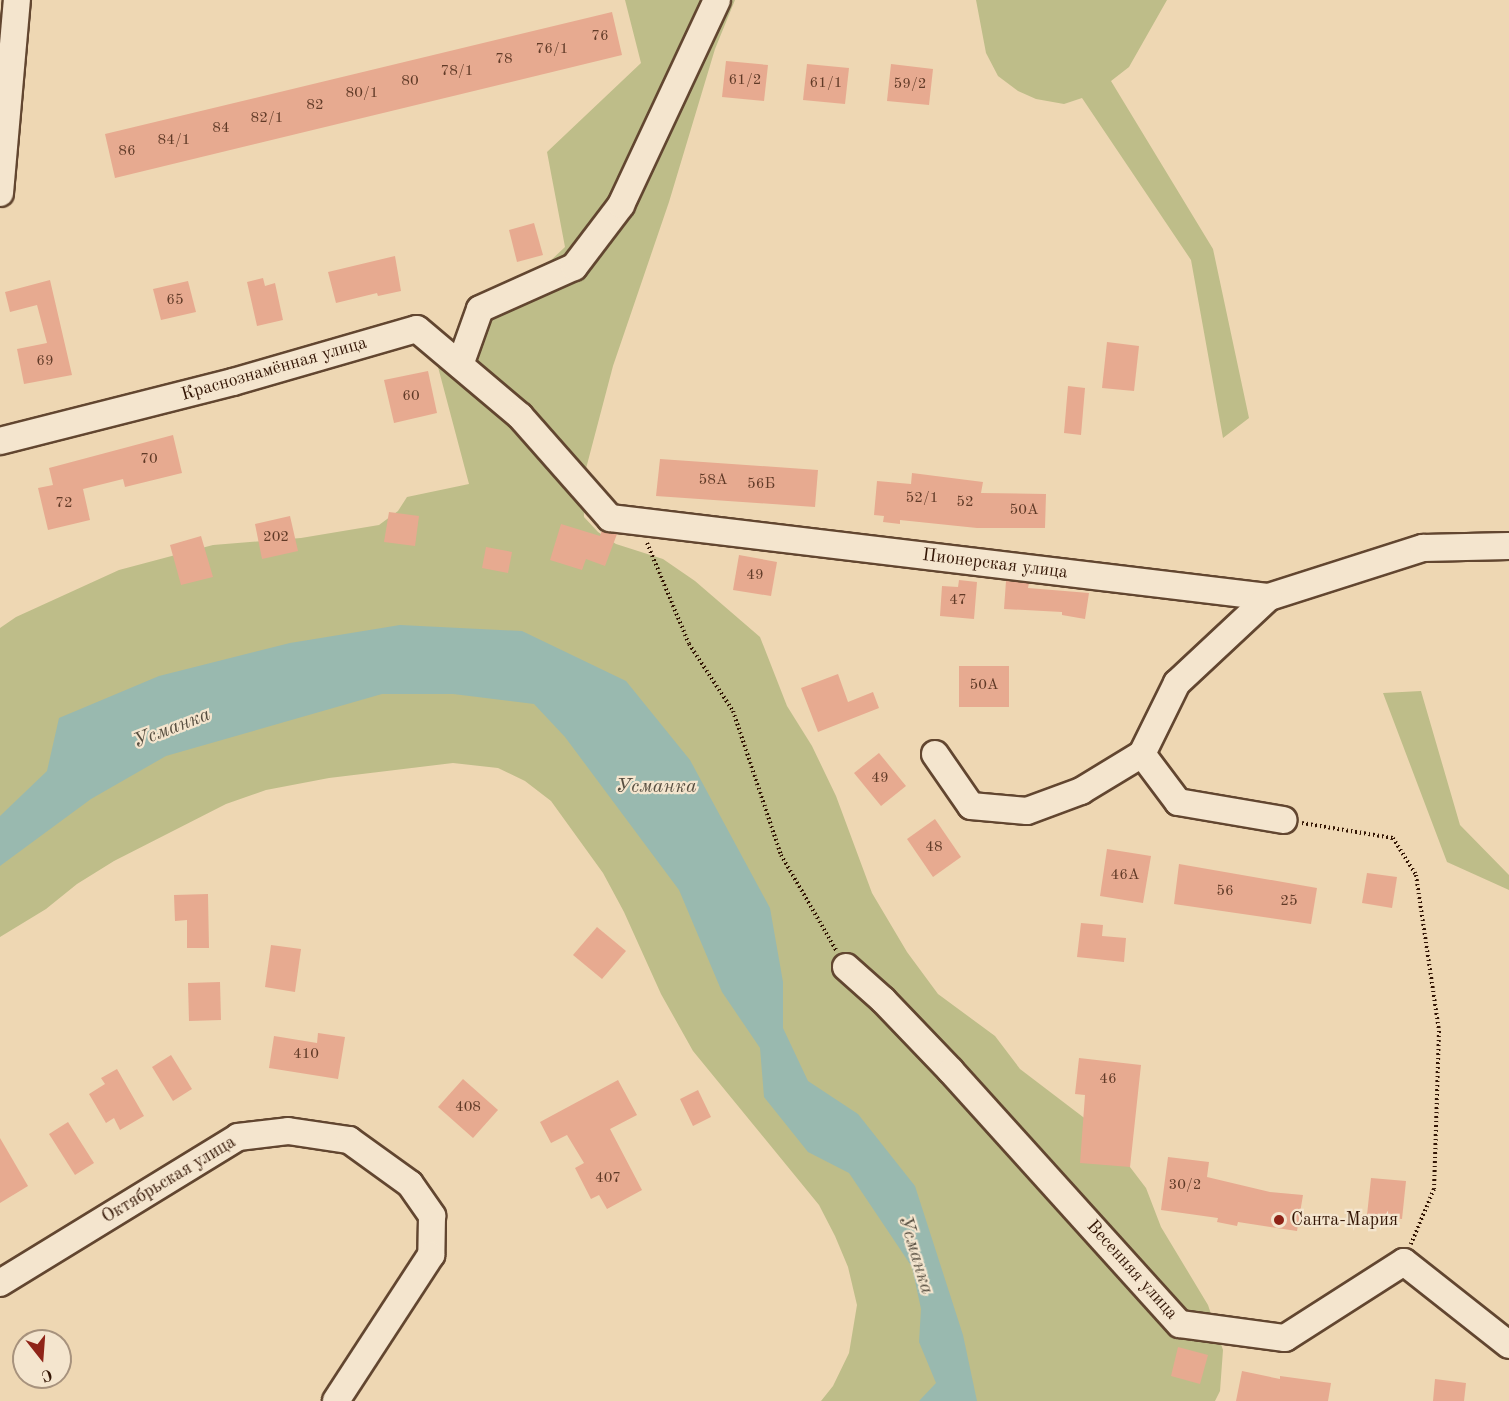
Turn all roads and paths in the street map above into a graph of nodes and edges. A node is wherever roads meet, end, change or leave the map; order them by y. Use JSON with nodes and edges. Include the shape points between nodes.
{"nodes":[{"id":1,"x":17,"y":0,"type":"edge"},
{"id":2,"x":717,"y":0,"type":"edge"},
{"id":3,"x":0,"y":193,"type":"edge"},
{"id":4,"x":460,"y":365,"type":"junction"},
{"id":5,"x":520,"y":416,"type":"joint"},
{"id":6,"x":0,"y":441,"type":"edge"},
{"id":7,"x":646,"y":540,"type":"dead end"},
{"id":8,"x":1509,"y":546,"type":"edge"},
{"id":9,"x":1269,"y":597,"type":"junction"},
{"id":10,"x":935,"y":754,"type":"dead end"},
{"id":11,"x":1142,"y":754,"type":"junction"},
{"id":12,"x":1283,"y":820,"type":"joint"},
{"id":13,"x":846,"y":967,"type":"joint"},
{"id":14,"x":1404,"y":1262,"type":"junction"},
{"id":15,"x":0,"y":1283,"type":"edge"},
{"id":16,"x":1509,"y":1345,"type":"edge"},
{"id":17,"x":336,"y":1401,"type":"edge"}],
"edges":[{"from":1,"to":3,"type":"street"},
{"from":2,"to":4,"type":"street","via":[[621,205],[574,267],[480,309]]},
{"from":4,"to":5,"type":"street","name":"Краснознамённая улица"},
{"from":4,"to":6,"type":"street","name":"Краснознамённая улица","via":[[417,329],[233,382]]},
{"from":5,"to":9,"type":"street","name":"Пионерская улица","via":[[610,518]]},
{"from":7,"to":13,"type":"path","via":[[689,644],[733,711],[781,855]]},
{"from":8,"to":9,"type":"street","name":"Пионерская улица","via":[[1423,548]]},
{"from":9,"to":11,"type":"street","via":[[1177,683]]},
{"from":10,"to":11,"type":"street","via":[[971,806],[1027,810],[1081,791]]},
{"from":11,"to":12,"type":"street","via":[[1178,802]]},
{"from":12,"to":14,"type":"path","via":[[1393,838],[1416,875],[1438,1031],[1434,1189]]},
{"from":13,"to":14,"type":"street","name":"Весенняя улица","via":[[951,1071],[1180,1324],[1285,1338]]},
{"from":14,"to":16,"type":"street"},
{"from":15,"to":17,"type":"street","name":"Октябрьская улица","via":[[238,1137],[288,1131],[349,1140],[410,1185],[432,1216],[431,1255]]}]}
